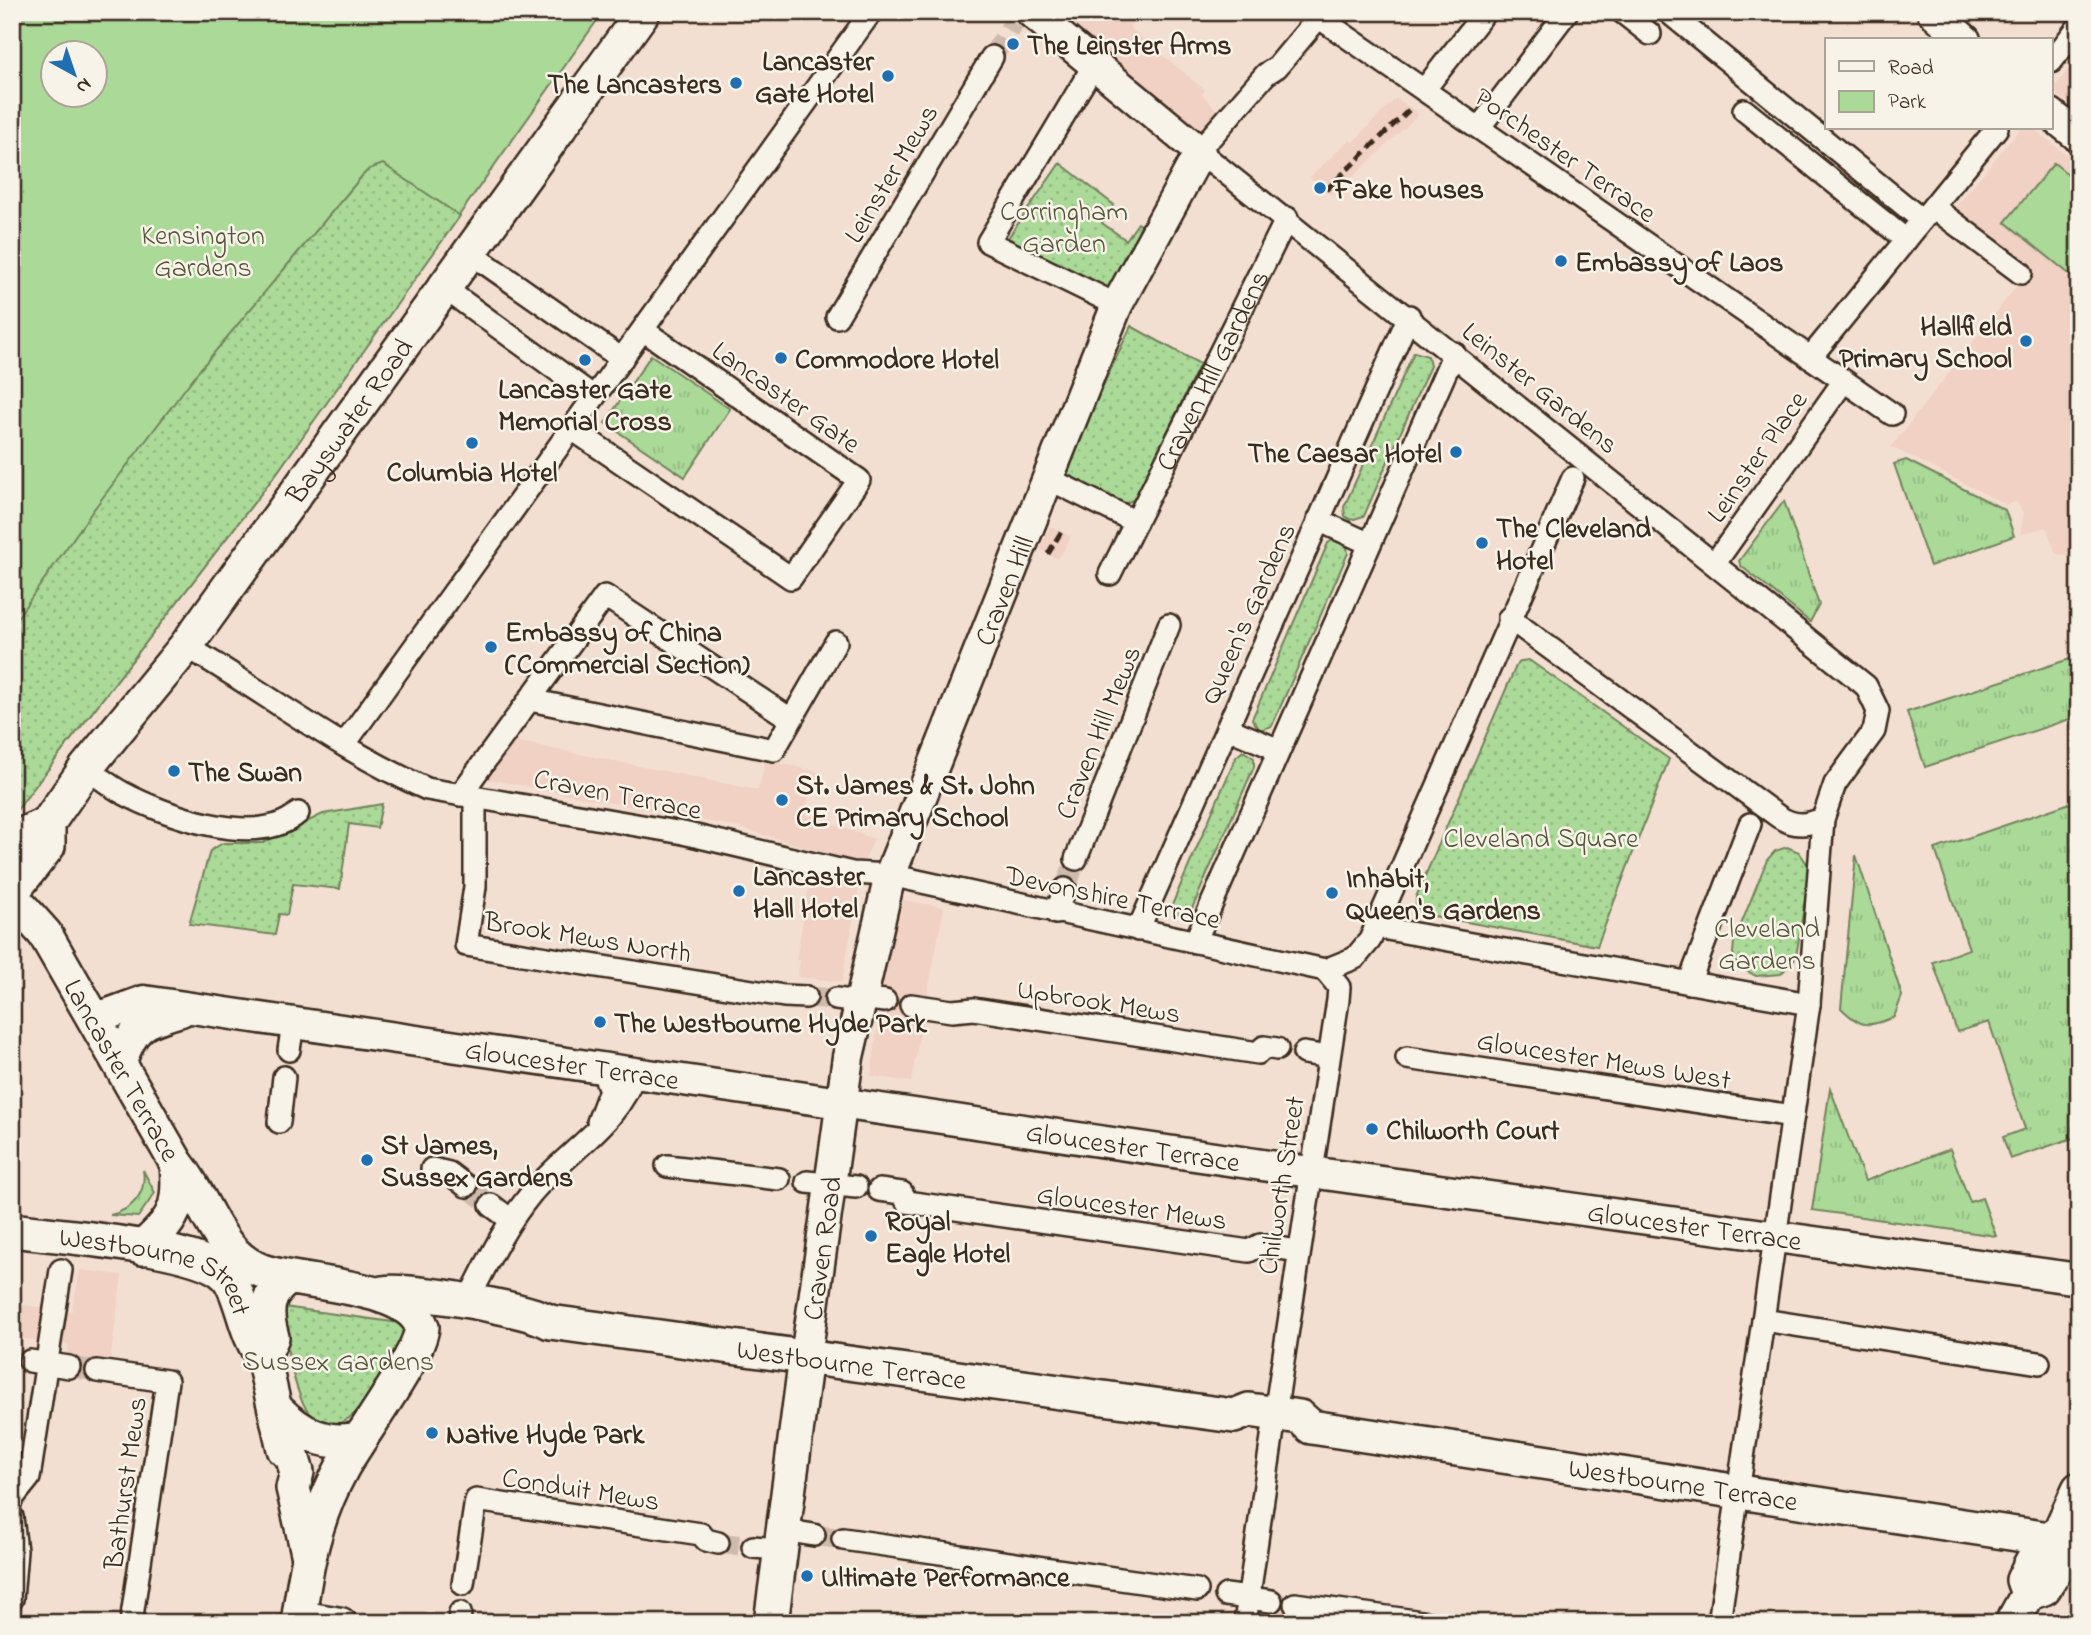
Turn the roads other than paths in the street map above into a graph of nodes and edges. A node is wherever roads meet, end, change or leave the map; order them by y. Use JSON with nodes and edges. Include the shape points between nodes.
{"nodes":[{"id":1,"x":643,"y":12,"type":"edge"},
{"id":2,"x":871,"y":12,"type":"edge"},
{"id":3,"x":1485,"y":12,"type":"edge"},
{"id":4,"x":1567,"y":12,"type":"edge"},
{"id":5,"x":1622,"y":12,"type":"edge"},
{"id":6,"x":1668,"y":12,"type":"edge"},
{"id":7,"x":1933,"y":12,"type":"edge"},
{"id":8,"x":1315,"y":15,"type":"edge"},
{"id":9,"x":1022,"y":16,"type":"edge"},
{"id":10,"x":2079,"y":26,"type":"edge"},
{"id":11,"x":1650,"y":34,"type":"dead end"},
{"id":12,"x":1963,"y":38,"type":"edge"},
{"id":13,"x":992,"y":57,"type":"tunnel mouth"},
{"id":14,"x":2052,"y":61,"type":"edge"},
{"id":15,"x":1094,"y":65,"type":"junction"},
{"id":16,"x":1424,"y":90,"type":"junction"},
{"id":17,"x":1744,"y":110,"type":"dead end"},
{"id":18,"x":2052,"y":115,"type":"edge"},
{"id":19,"x":1479,"y":128,"type":"junction"},
{"id":20,"x":1995,"y":130,"type":"edge"},
{"id":21,"x":2079,"y":137,"type":"edge"},
{"id":22,"x":1205,"y":144,"type":"junction"},
{"id":23,"x":1928,"y":214,"type":"junction"},
{"id":24,"x":1287,"y":218,"type":"junction"},
{"id":25,"x":1906,"y":240,"type":"junction"},
{"id":26,"x":469,"y":252,"type":"junction"},
{"id":27,"x":2021,"y":273,"type":"dead end"},
{"id":28,"x":443,"y":287,"type":"junction"},
{"id":29,"x":1117,"y":305,"type":"junction"},
{"id":30,"x":1409,"y":316,"type":"junction"},
{"id":31,"x":837,"y":317,"type":"dead end"},
{"id":32,"x":643,"y":330,"type":"junction"},
{"id":33,"x":1454,"y":353,"type":"junction"},
{"id":34,"x":1810,"y":358,"type":"junction"},
{"id":35,"x":622,"y":359,"type":"junction"},
{"id":36,"x":1843,"y":382,"type":"junction"},
{"id":37,"x":594,"y":397,"type":"junction"},
{"id":38,"x":1892,"y":414,"type":"dead end"},
{"id":39,"x":572,"y":429,"type":"junction"},
{"id":40,"x":1047,"y":478,"type":"junction"},
{"id":41,"x":1573,"y":478,"type":"dead end"},
{"id":42,"x":1318,"y":520,"type":"junction"},
{"id":43,"x":1136,"y":522,"type":"junction"},
{"id":44,"x":1368,"y":543,"type":"junction"},
{"id":45,"x":1715,"y":564,"type":"junction"},
{"id":46,"x":1110,"y":575,"type":"dead end"},
{"id":47,"x":1510,"y":618,"type":"junction"},
{"id":48,"x":1169,"y":625,"type":"dead end"},
{"id":49,"x":835,"y":642,"type":"dead end"},
{"id":50,"x":186,"y":646,"type":"junction"},
{"id":51,"x":530,"y":700,"type":"junction"},
{"id":52,"x":789,"y":718,"type":"junction"},
{"id":53,"x":1227,"y":727,"type":"junction"},
{"id":54,"x":344,"y":746,"type":"junction"},
{"id":55,"x":1279,"y":750,"type":"junction"},
{"id":56,"x":86,"y":768,"type":"junction"},
{"id":57,"x":468,"y":796,"type":"junction"},
{"id":58,"x":298,"y":813,"type":"dead end"},
{"id":59,"x":1823,"y":819,"type":"junction"},
{"id":60,"x":48,"y":823,"type":"junction"},
{"id":61,"x":1750,"y":824,"type":"dead end"},
{"id":62,"x":12,"y":853,"type":"edge"},
{"id":63,"x":1076,"y":859,"type":"tunnel mouth"},
{"id":64,"x":890,"y":875,"type":"junction"},
{"id":65,"x":1065,"y":890,"type":"tunnel mouth"},
{"id":66,"x":12,"y":892,"type":"edge"},
{"id":67,"x":12,"y":897,"type":"edge"},
{"id":68,"x":1056,"y":913,"type":"junction"},
{"id":69,"x":1376,"y":927,"type":"junction"},
{"id":70,"x":1138,"y":930,"type":"junction"},
{"id":71,"x":1195,"y":942,"type":"junction"},
{"id":72,"x":1325,"y":970,"type":"junction"},
{"id":73,"x":1689,"y":983,"type":"junction"},
{"id":74,"x":806,"y":997,"type":"tunnel mouth"},
{"id":75,"x":1809,"y":1004,"type":"junction"},
{"id":76,"x":911,"y":1005,"type":"dead end"},
{"id":77,"x":188,"y":1009,"type":"junction"},
{"id":78,"x":95,"y":1019,"type":"junction"},
{"id":79,"x":1277,"y":1049,"type":"dead end"},
{"id":80,"x":1304,"y":1053,"type":"dead end"},
{"id":81,"x":1328,"y":1057,"type":"junction"},
{"id":82,"x":1407,"y":1058,"type":"dead end"},
{"id":83,"x":121,"y":1062,"type":"junction"},
{"id":84,"x":602,"y":1069,"type":"junction"},
{"id":85,"x":634,"y":1073,"type":"junction"},
{"id":86,"x":284,"y":1077,"type":"dead end"},
{"id":87,"x":842,"y":1103,"type":"junction"},
{"id":88,"x":1793,"y":1116,"type":"junction"},
{"id":89,"x":279,"y":1122,"type":"dead end"},
{"id":90,"x":592,"y":1133,"type":"junction"},
{"id":91,"x":177,"y":1164,"type":"junction"},
{"id":92,"x":667,"y":1166,"type":"dead end"},
{"id":93,"x":432,"y":1169,"type":"dead end"},
{"id":94,"x":1310,"y":1172,"type":"junction"},
{"id":95,"x":779,"y":1179,"type":"dead end"},
{"id":96,"x":466,"y":1186,"type":"tunnel mouth"},
{"id":97,"x":879,"y":1190,"type":"dead end"},
{"id":98,"x":491,"y":1205,"type":"tunnel mouth"},
{"id":99,"x":510,"y":1220,"type":"junction"},
{"id":100,"x":12,"y":1230,"type":"edge"},
{"id":101,"x":1774,"y":1236,"type":"junction"},
{"id":102,"x":142,"y":1248,"type":"junction"},
{"id":103,"x":1298,"y":1251,"type":"junction"},
{"id":104,"x":61,"y":1270,"type":"dead end"},
{"id":105,"x":288,"y":1279,"type":"junction"},
{"id":106,"x":2079,"y":1279,"type":"edge"},
{"id":107,"x":382,"y":1293,"type":"junction"},
{"id":108,"x":467,"y":1302,"type":"junction"},
{"id":109,"x":420,"y":1320,"type":"junction"},
{"id":110,"x":1763,"y":1320,"type":"junction"},
{"id":111,"x":538,"y":1326,"type":"junction"},
{"id":112,"x":263,"y":1357,"type":"junction"},
{"id":113,"x":806,"y":1357,"type":"junction"},
{"id":114,"x":38,"y":1363,"type":"junction"},
{"id":115,"x":2039,"y":1363,"type":"dead end"},
{"id":116,"x":69,"y":1367,"type":"tunnel mouth"},
{"id":117,"x":97,"y":1371,"type":"tunnel mouth"},
{"id":118,"x":277,"y":1409,"type":"junction"},
{"id":119,"x":1274,"y":1422,"type":"junction"},
{"id":120,"x":359,"y":1439,"type":"junction"},
{"id":121,"x":2079,"y":1489,"type":"edge"},
{"id":122,"x":1739,"y":1493,"type":"junction"},
{"id":123,"x":12,"y":1499,"type":"edge"},
{"id":124,"x":12,"y":1517,"type":"edge"},
{"id":125,"x":843,"y":1539,"type":"tunnel mouth"},
{"id":126,"x":2071,"y":1542,"type":"edge"},
{"id":127,"x":718,"y":1543,"type":"tunnel mouth"},
{"id":128,"x":308,"y":1553,"type":"junction"},
{"id":129,"x":463,"y":1584,"type":"dead end"},
{"id":130,"x":1197,"y":1590,"type":"dead end"},
{"id":131,"x":1226,"y":1595,"type":"dead end"},
{"id":132,"x":1249,"y":1598,"type":"junction"},
{"id":133,"x":12,"y":1599,"type":"edge"},
{"id":134,"x":1271,"y":1601,"type":"dead end"},
{"id":135,"x":1295,"y":1604,"type":"dead end"},
{"id":136,"x":299,"y":1620,"type":"edge"},
{"id":137,"x":131,"y":1623,"type":"edge"},
{"id":138,"x":341,"y":1623,"type":"edge"},
{"id":139,"x":771,"y":1623,"type":"edge"},
{"id":140,"x":1245,"y":1623,"type":"edge"},
{"id":141,"x":1429,"y":1623,"type":"edge"},
{"id":142,"x":1718,"y":1623,"type":"edge"},
{"id":143,"x":2012,"y":1623,"type":"edge"}],
"edges":[{"from":1,"to":26,"type":"main road","name":"Bayswater Road"},
{"from":2,"to":32,"type":"street"},
{"from":3,"to":16,"type":"street"},
{"from":4,"to":19,"type":"street"},
{"from":5,"to":11,"type":"street"},
{"from":6,"to":23,"type":"street"},
{"from":7,"to":12,"type":"street"},
{"from":8,"to":16,"type":"street","name":"Porchester Terrace"},
{"from":8,"to":22,"type":"street","via":[[1277,67]]},
{"from":9,"to":15,"type":"street"},
{"from":10,"to":14,"type":"street"},
{"from":13,"to":31,"type":"street","name":"Leinster Mews"},
{"from":15,"to":22,"type":"street"},
{"from":15,"to":29,"type":"street","via":[[988,242]]},
{"from":16,"to":19,"type":"street","name":"Porchester Terrace"},
{"from":17,"to":25,"type":"street"},
{"from":18,"to":21,"type":"street"},
{"from":19,"to":34,"type":"street","name":"Porchester Terrace"},
{"from":20,"to":23,"type":"street"},
{"from":22,"to":24,"type":"street","name":"Leinster Gardens"},
{"from":22,"to":29,"type":"street"},
{"from":23,"to":25,"type":"street"},
{"from":23,"to":27,"type":"street"},
{"from":24,"to":30,"type":"street","name":"Leinster Gardens"},
{"from":24,"to":43,"type":"street","name":"Craven Hill Gardens"},
{"from":25,"to":34,"type":"street"},
{"from":26,"to":28,"type":"main road","name":"Bayswater Road"},
{"from":26,"to":35,"type":"street"},
{"from":28,"to":37,"type":"street"},
{"from":28,"to":50,"type":"main road","name":"Bayswater Road"},
{"from":29,"to":40,"type":"street","name":"Craven Hill"},
{"from":30,"to":33,"type":"street","name":"Leinster Gardens"},
{"from":30,"to":42,"type":"street","name":"Queen's Gardens"},
{"from":32,"to":35,"type":"street"},
{"from":32,"to":39,"type":"street","name":"Lancaster Gate","via":[[859,480],[791,578]]},
{"from":33,"to":44,"type":"street"},
{"from":33,"to":45,"type":"street","name":"Leinster Gardens"},
{"from":34,"to":36,"type":"street","name":"Porchester Terrace"},
{"from":35,"to":37,"type":"street"},
{"from":36,"to":38,"type":"street","name":"Porchester Terrace"},
{"from":36,"to":45,"type":"street","name":"Leinster Place"},
{"from":37,"to":39,"type":"street"},
{"from":39,"to":54,"type":"street"},
{"from":40,"to":43,"type":"street"},
{"from":40,"to":64,"type":"street","name":"Craven Hill"},
{"from":41,"to":47,"type":"street"},
{"from":42,"to":44,"type":"street","name":"Queen's Gardens"},
{"from":42,"to":53,"type":"street","name":"Queen's Gardens"},
{"from":43,"to":46,"type":"street","name":"Craven Hill Gardens"},
{"from":44,"to":55,"type":"street"},
{"from":45,"to":59,"type":"street","name":"Leinster Gardens","via":[[1866,686],[1878,711],[1874,732],[1835,784]]},
{"from":47,"to":59,"type":"street","via":[[1758,803],[1790,823],[1804,825]]},
{"from":47,"to":69,"type":"street"},
{"from":48,"to":63,"type":"street","name":"Craven Hill Mews"},
{"from":49,"to":52,"type":"street"},
{"from":50,"to":54,"type":"street"},
{"from":50,"to":56,"type":"main road","name":"Bayswater Road"},
{"from":51,"to":52,"type":"street","via":[[774,750]]},
{"from":51,"to":52,"type":"street","via":[[605,596]]},
{"from":51,"to":57,"type":"street"},
{"from":53,"to":55,"type":"street","name":"Queen's Gardens"},
{"from":53,"to":70,"type":"street","name":"Queen's Gardens"},
{"from":54,"to":57,"type":"street","name":"Craven Terrace","via":[[427,789]]},
{"from":55,"to":71,"type":"street"},
{"from":56,"to":58,"type":"street","via":[[123,793],[224,828],[273,826]]},
{"from":56,"to":60,"type":"main road","name":"Bayswater Road"},
{"from":57,"to":64,"type":"street","name":"Craven Terrace","via":[[696,836],[852,873]]},
{"from":57,"to":74,"type":"street","name":"Brook Mews North","via":[[475,887],[466,945]]},
{"from":59,"to":75,"type":"street"},
{"from":60,"to":62,"type":"main road","name":"Bayswater Road","via":[[28,832]]},
{"from":60,"to":66,"type":"main road","name":"Bayswater Road","via":[[48,846]]},
{"from":61,"to":73,"type":"street"},
{"from":64,"to":68,"type":"street","name":"Devonshire Terrace"},
{"from":64,"to":87,"type":"street","name":"Craven Road","via":[[860,1000]]},
{"from":65,"to":68,"type":"street"},
{"from":67,"to":78,"type":"main road","name":"Lancaster Terrace","via":[[45,934]]},
{"from":68,"to":70,"type":"street","name":"Devonshire Terrace"},
{"from":69,"to":72,"type":"street","via":[[1355,958]]},
{"from":69,"to":73,"type":"street"},
{"from":70,"to":71,"type":"street","name":"Devonshire Terrace"},
{"from":71,"to":72,"type":"street","name":"Devonshire Terrace"},
{"from":72,"to":81,"type":"street","name":"Chilworth Street","via":[[1339,987]]},
{"from":73,"to":75,"type":"street"},
{"from":75,"to":88,"type":"street"},
{"from":76,"to":79,"type":"street","name":"Upbrook Mews","via":[[974,1009],[1258,1053],[1265,1047]]},
{"from":77,"to":78,"type":"street","name":"Gloucester Terrace","via":[[144,1002]]},
{"from":77,"to":83,"type":"street","name":"Gloucester Terrace","via":[[146,1021],[132,1033]]},
{"from":77,"to":84,"type":"street","name":"Gloucester Terrace","via":[[291,1037]]},
{"from":78,"to":83,"type":"main road","name":"Lancaster Terrace"},
{"from":80,"to":81,"type":"street"},
{"from":81,"to":94,"type":"street","name":"Chilworth Street"},
{"from":82,"to":88,"type":"street","name":"Gloucester Mews West"},
{"from":83,"to":91,"type":"main road","name":"Lancaster Terrace"},
{"from":84,"to":85,"type":"street","name":"Gloucester Terrace"},
{"from":84,"to":90,"type":"street","via":[[610,1090]]},
{"from":85,"to":87,"type":"street","name":"Gloucester Terrace"},
{"from":85,"to":90,"type":"street","via":[[623,1103]]},
{"from":86,"to":89,"type":"street"},
{"from":87,"to":94,"type":"street","name":"Gloucester Terrace"},
{"from":87,"to":113,"type":"street","name":"Craven Road"},
{"from":88,"to":101,"type":"street"},
{"from":90,"to":99,"type":"street","via":[[548,1172]]},
{"from":91,"to":102,"type":"main road","name":"Lancaster Terrace","via":[[176,1209]]},
{"from":91,"to":105,"type":"main road","via":[[234,1253],[253,1267]]},
{"from":92,"to":95,"type":"street"},
{"from":93,"to":96,"type":"street","via":[[449,1173]]},
{"from":94,"to":101,"type":"street","name":"Gloucester Terrace"},
{"from":94,"to":103,"type":"street","name":"Chilworth Street"},
{"from":97,"to":103,"type":"street","name":"Gloucester Mews","via":[[902,1193],[907,1202],[1249,1251],[1260,1245]]},
{"from":98,"to":99,"type":"street"},
{"from":99,"to":108,"type":"street"},
{"from":100,"to":102,"type":"main road","name":"Westbourne Street"},
{"from":101,"to":106,"type":"street","name":"Gloucester Terrace"},
{"from":101,"to":110,"type":"street"},
{"from":102,"to":112,"type":"main road","name":"Westbourne Street","via":[[196,1259],[225,1274],[251,1343]]},
{"from":103,"to":119,"type":"street","name":"Chilworth Street"},
{"from":104,"to":114,"type":"street"},
{"from":105,"to":107,"type":"main road"},
{"from":105,"to":112,"type":"main road","via":[[275,1287],[269,1300],[267,1321],[272,1337]]},
{"from":107,"to":108,"type":"main road","name":"Westbourne Terrace"},
{"from":107,"to":109,"type":"main road"},
{"from":108,"to":111,"type":"main road","name":"Westbourne Terrace","via":[[536,1314]]},
{"from":109,"to":111,"type":"main road","name":"Westbourne Terrace","via":[[444,1317]]},
{"from":109,"to":120,"type":"main road","via":[[417,1346]]},
{"from":110,"to":115,"type":"street"},
{"from":110,"to":122,"type":"street"},
{"from":111,"to":113,"type":"main road","name":"Westbourne Terrace"},
{"from":112,"to":118,"type":"main road"},
{"from":113,"to":119,"type":"main road","name":"Westbourne Terrace","via":[[1238,1416],[1249,1409]]},
{"from":113,"to":139,"type":"main road","name":"Craven Road"},
{"from":114,"to":116,"type":"street"},
{"from":114,"to":123,"type":"street","via":[[29,1478]]},
{"from":117,"to":137,"type":"street","name":"Bathurst Mews","via":[[167,1381]]},
{"from":118,"to":120,"type":"main road","via":[[312,1436],[331,1442]]},
{"from":118,"to":128,"type":"main road","via":[[284,1449],[292,1456],[297,1472],[293,1488]]},
{"from":119,"to":122,"type":"main road","name":"Westbourne Terrace","via":[[1300,1417],[1311,1427]]},
{"from":119,"to":132,"type":"street","name":"Chilworth Street"},
{"from":120,"to":128,"type":"main road","via":[[328,1497]]},
{"from":121,"to":126,"type":"main road"},
{"from":122,"to":126,"type":"main road","name":"Westbourne Terrace"},
{"from":122,"to":142,"type":"street"},
{"from":124,"to":133,"type":"street","via":[[16,1551]]},
{"from":125,"to":130,"type":"street"},
{"from":126,"to":143,"type":"main road","via":[[2044,1588],[2028,1594]]},
{"from":127,"to":129,"type":"street","name":"Conduit Mews","via":[[701,1534],[475,1500]]},
{"from":128,"to":136,"type":"main road"},
{"from":131,"to":132,"type":"street"},
{"from":132,"to":134,"type":"street"},
{"from":132,"to":140,"type":"street","name":"Chilworth Street"},
{"from":135,"to":141,"type":"street"},
{"from":136,"to":138,"type":"street"}]}
